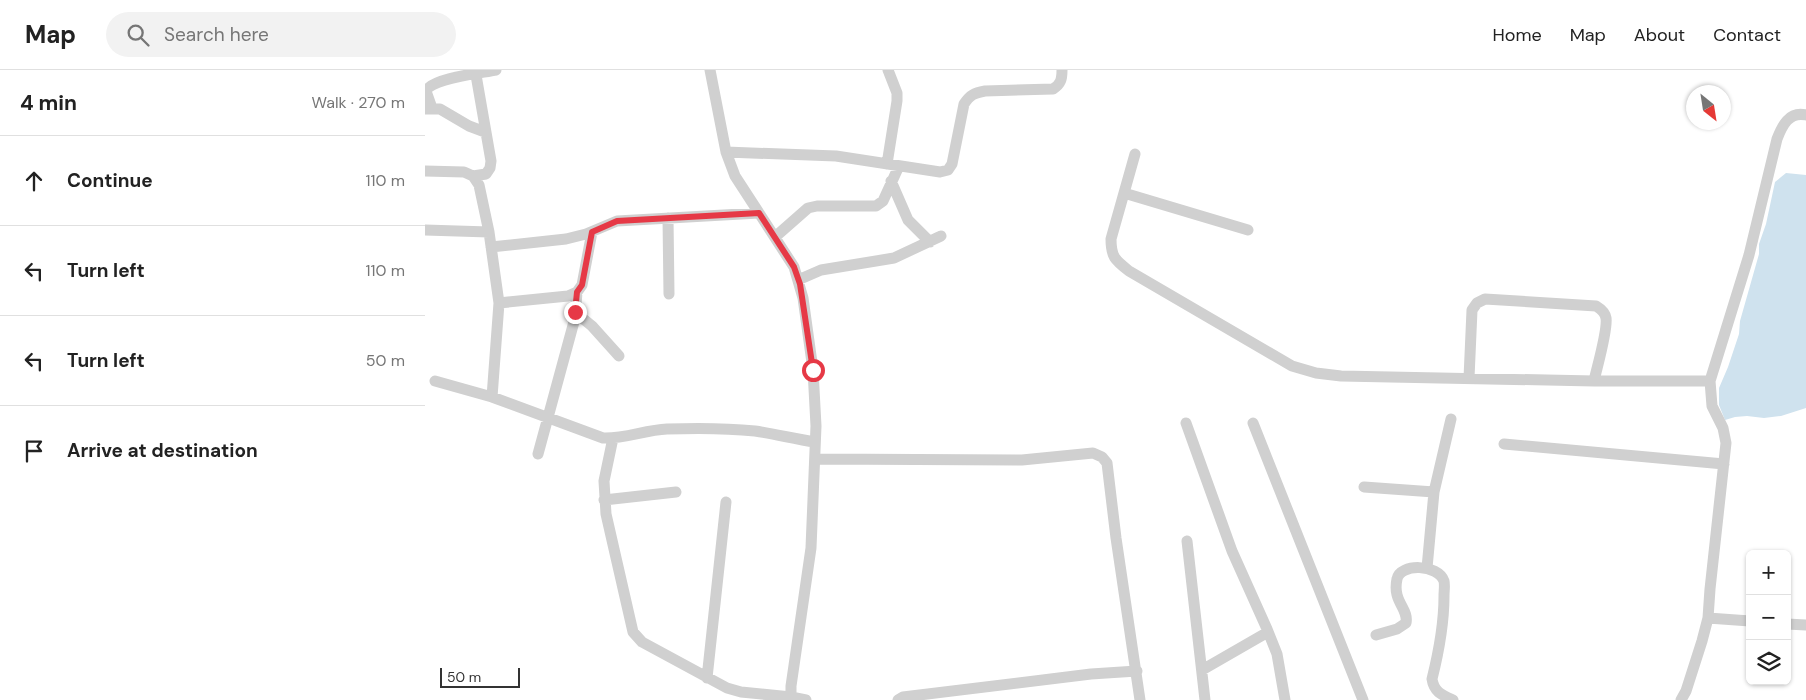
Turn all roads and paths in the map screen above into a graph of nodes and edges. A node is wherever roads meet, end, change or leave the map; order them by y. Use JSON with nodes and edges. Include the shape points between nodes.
{"nodes":[{"id":1,"x":496,"y":70,"type":"edge"},
{"id":2,"x":710,"y":70,"type":"edge"},
{"id":3,"x":888,"y":70,"type":"edge"},
{"id":4,"x":1062,"y":70,"type":"edge"},
{"id":5,"x":441,"y":75,"type":"edge"},
{"id":6,"x":476,"y":75,"type":"junction"},
{"id":7,"x":428,"y":108,"type":"edge"},
{"id":8,"x":1806,"y":115,"type":"edge"},
{"id":9,"x":485,"y":132,"type":"junction"},
{"id":10,"x":726,"y":152,"type":"junction"},
{"id":11,"x":1135,"y":154,"type":"dead end"},
{"id":12,"x":893,"y":165,"type":"junction"},
{"id":13,"x":425,"y":171,"type":"edge"},
{"id":14,"x":473,"y":176,"type":"junction"},
{"id":15,"x":891,"y":181,"type":"junction"},
{"id":16,"x":1124,"y":193,"type":"junction"},
{"id":17,"x":759,"y":213,"type":"junction"},
{"id":18,"x":668,"y":218,"type":"junction"},
{"id":19,"x":425,"y":230,"type":"edge"},
{"id":20,"x":1248,"y":230,"type":"dead end"},
{"id":21,"x":489,"y":232,"type":"junction"},
{"id":22,"x":592,"y":232,"type":"junction"},
{"id":23,"x":941,"y":236,"type":"dead end"},
{"id":24,"x":775,"y":237,"type":"junction"},
{"id":25,"x":930,"y":242,"type":"junction"},
{"id":26,"x":491,"y":247,"type":"junction"},
{"id":27,"x":798,"y":280,"type":"junction"},
{"id":28,"x":577,"y":292,"type":"junction"},
{"id":29,"x":669,"y":294,"type":"dead end"},
{"id":30,"x":499,"y":302,"type":"junction"},
{"id":31,"x":575,"y":312,"type":"junction"},
{"id":32,"x":619,"y":356,"type":"dead end"},
{"id":33,"x":1469,"y":378,"type":"junction"},
{"id":34,"x":435,"y":381,"type":"dead end"},
{"id":35,"x":1594,"y":381,"type":"junction"},
{"id":36,"x":1710,"y":381,"type":"junction"},
{"id":37,"x":492,"y":397,"type":"junction"},
{"id":38,"x":548,"y":417,"type":"junction"},
{"id":39,"x":1451,"y":419,"type":"dead end"},
{"id":40,"x":1186,"y":423,"type":"dead end"},
{"id":41,"x":1253,"y":423,"type":"dead end"},
{"id":42,"x":613,"y":438,"type":"junction"},
{"id":43,"x":815,"y":442,"type":"junction"},
{"id":44,"x":1504,"y":444,"type":"dead end"},
{"id":45,"x":538,"y":454,"type":"dead end"},
{"id":46,"x":815,"y":459,"type":"junction"},
{"id":47,"x":1723,"y":464,"type":"junction"},
{"id":48,"x":1364,"y":487,"type":"dead end"},
{"id":49,"x":676,"y":492,"type":"dead end"},
{"id":50,"x":1433,"y":492,"type":"junction"},
{"id":51,"x":604,"y":500,"type":"junction"},
{"id":52,"x":726,"y":502,"type":"dead end"},
{"id":53,"x":1187,"y":541,"type":"dead end"},
{"id":54,"x":1427,"y":568,"type":"junction"},
{"id":55,"x":1708,"y":618,"type":"junction"},
{"id":56,"x":1746,"y":621,"type":"edge"},
{"id":57,"x":1791,"y":624,"type":"edge"},
{"id":58,"x":1806,"y":625,"type":"edge"},
{"id":59,"x":1268,"y":632,"type":"junction"},
{"id":60,"x":1376,"y":635,"type":"dead end"},
{"id":61,"x":1202,"y":670,"type":"junction"},
{"id":62,"x":1137,"y":671,"type":"junction"},
{"id":63,"x":707,"y":678,"type":"junction"},
{"id":64,"x":791,"y":698,"type":"edge"},
{"id":65,"x":806,"y":700,"type":"edge"},
{"id":66,"x":898,"y":700,"type":"edge"},
{"id":67,"x":1140,"y":700,"type":"edge"},
{"id":68,"x":1205,"y":700,"type":"edge"},
{"id":69,"x":1285,"y":700,"type":"edge"},
{"id":70,"x":1363,"y":700,"type":"edge"},
{"id":71,"x":1453,"y":700,"type":"edge"},
{"id":72,"x":1681,"y":700,"type":"edge"}],
"edges":[{"from":1,"to":6,"type":"street"},
{"from":2,"to":10,"type":"street"},
{"from":3,"to":12,"type":"street","via":[[897,93]]},
{"from":4,"to":12,"type":"street","via":[[1059,85],[1053,89],[985,91],[969,96],[964,104],[948,170],[940,172]]},
{"from":5,"to":6,"type":"street"},
{"from":5,"to":7,"type":"street","via":[[427,88]]},
{"from":6,"to":9,"type":"street"},
{"from":7,"to":9,"type":"street","via":[[448,112]]},
{"from":8,"to":36,"type":"street","via":[[1788,118],[1777,139],[1749,255]]},
{"from":9,"to":14,"type":"street","via":[[490,168],[486,174]]},
{"from":10,"to":12,"type":"street","via":[[835,156]]},
{"from":10,"to":17,"type":"street","via":[[735,176]]},
{"from":11,"to":16,"type":"street"},
{"from":12,"to":15,"type":"street"},
{"from":13,"to":14,"type":"street","via":[[464,172]]},
{"from":14,"to":21,"type":"street","via":[[479,185]]},
{"from":15,"to":24,"type":"street","via":[[883,201],[876,206],[808,208]]},
{"from":15,"to":25,"type":"street","via":[[909,220]]},
{"from":16,"to":20,"type":"street"},
{"from":16,"to":33,"type":"street","via":[[1111,239],[1111,252],[1117,262],[1292,366],[1316,374],[1341,376]]},
{"from":17,"to":18,"type":"street"},
{"from":17,"to":24,"type":"street"},
{"from":18,"to":22,"type":"street","via":[[617,221]]},
{"from":18,"to":29,"type":"street"},
{"from":19,"to":21,"type":"street"},
{"from":21,"to":26,"type":"street"},
{"from":22,"to":26,"type":"street","via":[[566,239]]},
{"from":22,"to":28,"type":"street","via":[[582,285]]},
{"from":23,"to":25,"type":"street"},
{"from":24,"to":27,"type":"street","via":[[794,267]]},
{"from":25,"to":27,"type":"street","via":[[894,258],[821,270]]},
{"from":26,"to":30,"type":"street"},
{"from":27,"to":43,"type":"street","via":[[813,370]]},
{"from":28,"to":30,"type":"street","via":[[568,296]]},
{"from":28,"to":31,"type":"street"},
{"from":30,"to":37,"type":"street"},
{"from":31,"to":32,"type":"street"},
{"from":31,"to":38,"type":"street"},
{"from":33,"to":35,"type":"street"},
{"from":33,"to":35,"type":"street","via":[[1473,310],[1485,299],[1596,306],[1603,310],[1605,328]]},
{"from":34,"to":37,"type":"street"},
{"from":35,"to":36,"type":"street"},
{"from":36,"to":47,"type":"street","via":[[1712,406],[1726,435]]},
{"from":37,"to":38,"type":"street"},
{"from":38,"to":42,"type":"street","via":[[587,433]]},
{"from":38,"to":45,"type":"street"},
{"from":39,"to":50,"type":"street"},
{"from":40,"to":59,"type":"street","via":[[1231,551]]},
{"from":41,"to":70,"type":"street"},
{"from":42,"to":43,"type":"street","via":[[667,429],[718,429]]},
{"from":42,"to":51,"type":"street","via":[[603,481]]},
{"from":43,"to":46,"type":"street"},
{"from":44,"to":47,"type":"street"},
{"from":46,"to":62,"type":"street","via":[[1022,460],[1093,453],[1103,457],[1107,464]]},
{"from":46,"to":64,"type":"street","via":[[811,548]]},
{"from":47,"to":55,"type":"street"},
{"from":48,"to":50,"type":"street"},
{"from":49,"to":51,"type":"street"},
{"from":50,"to":54,"type":"street"},
{"from":51,"to":63,"type":"street","via":[[633,632],[642,642]]},
{"from":52,"to":63,"type":"street"},
{"from":53,"to":61,"type":"street"},
{"from":54,"to":60,"type":"street","via":[[1404,570],[1399,574],[1396,597],[1407,617],[1406,623]]},
{"from":54,"to":71,"type":"street","via":[[1436,570],[1444,581],[1444,619],[1433,686],[1438,693]]},
{"from":55,"to":56,"type":"street"},
{"from":55,"to":72,"type":"street"},
{"from":57,"to":58,"type":"street"},
{"from":59,"to":61,"type":"street"},
{"from":59,"to":69,"type":"street","via":[[1277,654]]},
{"from":61,"to":68,"type":"street"},
{"from":62,"to":66,"type":"street","via":[[1073,676]]},
{"from":62,"to":67,"type":"street"},
{"from":63,"to":64,"type":"street","via":[[741,692]]},
{"from":64,"to":65,"type":"street"}]}
